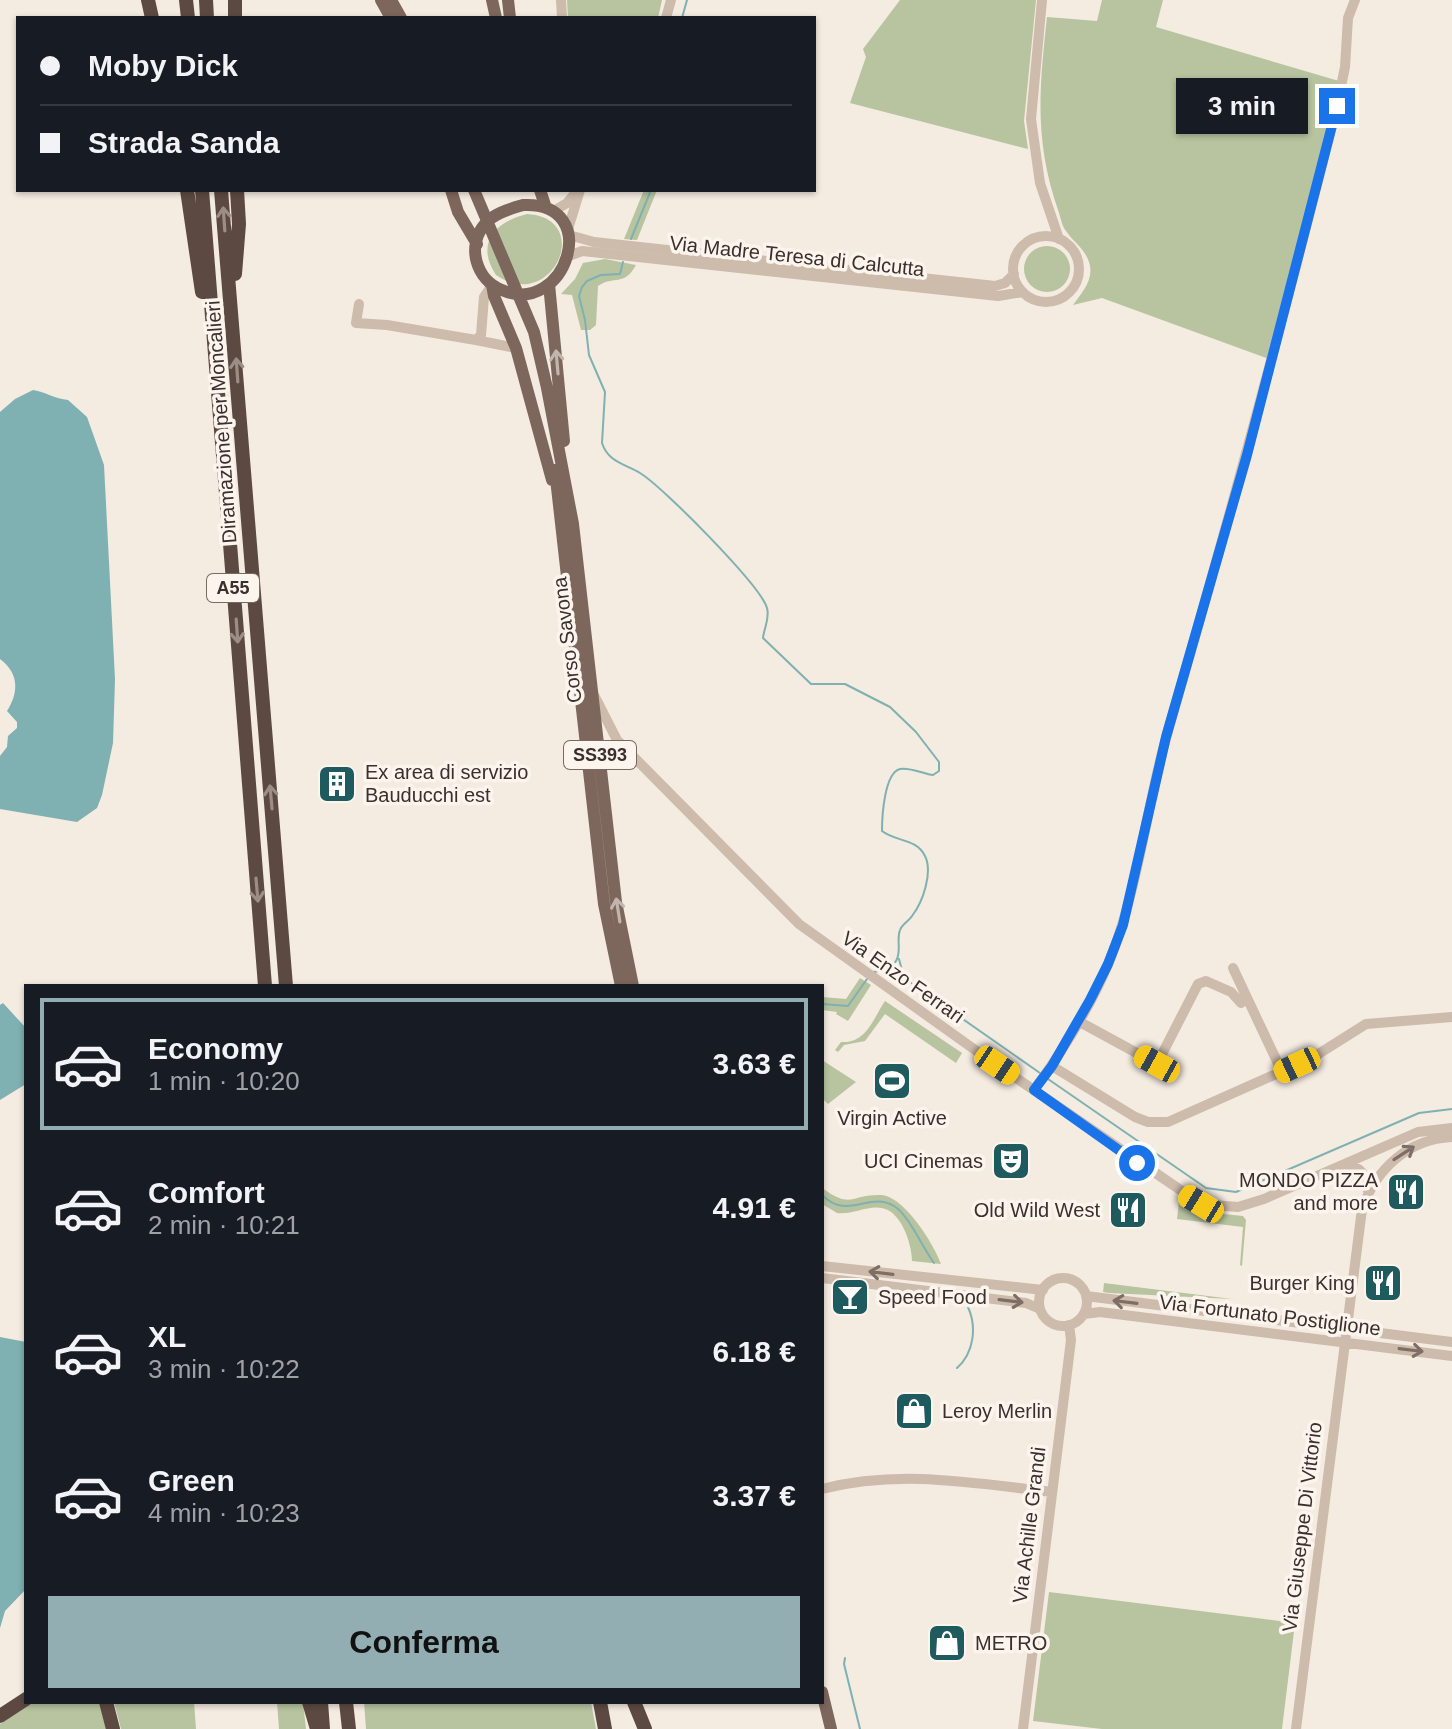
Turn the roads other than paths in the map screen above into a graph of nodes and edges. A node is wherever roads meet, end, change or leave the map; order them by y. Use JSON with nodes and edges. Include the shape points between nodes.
{"nodes":[{"id":1,"x":1042,"y":0,"type":"edge"},
{"id":2,"x":1355,"y":0,"type":"edge"},
{"id":3,"x":187,"y":192,"type":"edge"},
{"id":4,"x":202,"y":192,"type":"edge"},
{"id":5,"x":221,"y":192,"type":"edge"},
{"id":6,"x":237,"y":192,"type":"edge"},
{"id":7,"x":452,"y":192,"type":"edge"},
{"id":8,"x":469,"y":192,"type":"edge"},
{"id":9,"x":475,"y":192,"type":"edge"},
{"id":10,"x":483,"y":192,"type":"edge"},
{"id":11,"x":525,"y":192,"type":"edge"},
{"id":12,"x":541,"y":192,"type":"edge"},
{"id":13,"x":577,"y":192,"type":"edge"},
{"id":14,"x":578,"y":192,"type":"edge"},
{"id":15,"x":523,"y":205,"type":"junction"},
{"id":16,"x":479,"y":206,"type":"junction"},
{"id":17,"x":549,"y":210,"type":"junction"},
{"id":18,"x":504,"y":211,"type":"junction"},
{"id":19,"x":1051,"y":215,"type":"junction"},
{"id":20,"x":568,"y":232,"type":"junction"},
{"id":21,"x":1041,"y":237,"type":"junction"},
{"id":22,"x":1059,"y":239,"type":"junction"},
{"id":23,"x":477,"y":244,"type":"junction"},
{"id":24,"x":569,"y":256,"type":"junction"},
{"id":25,"x":1014,"y":274,"type":"junction"},
{"id":26,"x":549,"y":284,"type":"junction"},
{"id":27,"x":492,"y":285,"type":"junction"},
{"id":28,"x":1023,"y":292,"type":"junction"},
{"id":29,"x":233,"y":303,"type":"junction"},
{"id":30,"x":359,"y":304,"type":"dead end"},
{"id":31,"x":476,"y":340,"type":"junction"},
{"id":32,"x":516,"y":348,"type":"junction"},
{"id":33,"x":218,"y":380,"type":"junction"},
{"id":34,"x":567,"y":525,"type":"junction"},
{"id":35,"x":594,"y":694,"type":"junction"},
{"id":36,"x":1233,"y":968,"type":"dead end"},
{"id":37,"x":265,"y":984,"type":"edge"},
{"id":38,"x":286,"y":984,"type":"edge"},
{"id":39,"x":621,"y":984,"type":"edge"},
{"id":40,"x":633,"y":984,"type":"edge"},
{"id":41,"x":1241,"y":1003,"type":"dead end"},
{"id":42,"x":1452,"y":1017,"type":"edge"},
{"id":43,"x":1078,"y":1021,"type":"junction"},
{"id":44,"x":1048,"y":1072,"type":"junction"},
{"id":45,"x":1282,"y":1072,"type":"junction"},
{"id":46,"x":1034,"y":1090,"type":"junction"},
{"id":47,"x":1452,"y":1128,"type":"edge"},
{"id":48,"x":1452,"y":1137,"type":"edge"},
{"id":49,"x":1345,"y":1165,"type":"junction"},
{"id":50,"x":1368,"y":1191,"type":"junction"},
{"id":51,"x":824,"y":1266,"type":"edge"},
{"id":52,"x":824,"y":1278,"type":"edge"},
{"id":53,"x":1043,"y":1290,"type":"junction"},
{"id":54,"x":1086,"y":1296,"type":"junction"},
{"id":55,"x":1040,"y":1309,"type":"junction"},
{"id":56,"x":1084,"y":1314,"type":"junction"},
{"id":57,"x":1069,"y":1325,"type":"junction"},
{"id":58,"x":1345,"y":1329,"type":"junction"},
{"id":59,"x":1343,"y":1342,"type":"junction"},
{"id":60,"x":1452,"y":1342,"type":"edge"},
{"id":61,"x":1452,"y":1356,"type":"edge"},
{"id":62,"x":824,"y":1489,"type":"edge"},
{"id":63,"x":1052,"y":1492,"type":"junction"},
{"id":64,"x":24,"y":1700,"type":"edge"},
{"id":65,"x":824,"y":1700,"type":"edge"},
{"id":66,"x":106,"y":1704,"type":"edge"},
{"id":67,"x":310,"y":1704,"type":"edge"},
{"id":68,"x":321,"y":1704,"type":"edge"},
{"id":69,"x":346,"y":1704,"type":"edge"},
{"id":70,"x":355,"y":1704,"type":"edge"},
{"id":71,"x":600,"y":1704,"type":"edge"},
{"id":72,"x":635,"y":1704,"type":"edge"},
{"id":73,"x":0,"y":1716,"type":"edge"},
{"id":74,"x":348,"y":1728,"type":"edge"},
{"id":75,"x":113,"y":1729,"type":"edge"},
{"id":76,"x":320,"y":1729,"type":"edge"},
{"id":77,"x":605,"y":1729,"type":"edge"},
{"id":78,"x":645,"y":1729,"type":"edge"},
{"id":79,"x":831,"y":1729,"type":"edge"},
{"id":80,"x":1023,"y":1729,"type":"edge"},
{"id":81,"x":1296,"y":1729,"type":"edge"}],
"edges":[{"from":1,"to":19,"type":"street","via":[[1031,119],[1040,183]]},
{"from":2,"to":43,"type":"street","via":[[1333,122],[1247,455],[1166,737],[1123,925]]},
{"from":3,"to":33,"type":"highway"},
{"from":4,"to":33,"type":"highway","name":"Diramazione per Moncalieri","number":"A55"},
{"from":29,"to":5,"type":"highway","name":"Diramazione per Moncalieri","number":"A55","one_way":true},
{"from":6,"to":29,"type":"highway"},
{"from":7,"to":23,"type":"main road"},
{"from":8,"to":16,"type":"main road","name":"Corso Savona","number":"SS393"},
{"from":9,"to":16,"type":"main road","name":"Corso Savona","number":"SS393"},
{"from":10,"to":18,"type":"main road","via":[[491,205]]},
{"from":11,"to":15,"type":"main road"},
{"from":12,"to":17,"type":"main road"},
{"from":13,"to":17,"type":"street"},
{"from":14,"to":20,"type":"street"},
{"from":15,"to":17,"type":"main road"},
{"from":15,"to":18,"type":"main road"},
{"from":16,"to":34,"type":"main road","name":"Corso Savona","number":"SS393","via":[[541,359]]},
{"from":17,"to":20,"type":"main road"},
{"from":18,"to":23,"type":"main road","via":[[485,224]]},
{"from":19,"to":21,"type":"street"},
{"from":19,"to":22,"type":"street"},
{"from":20,"to":24,"type":"main road"},
{"from":20,"to":25,"type":"street","name":"Via Madre Teresa di Calcutta","via":[[594,242],[995,286]]},
{"from":21,"to":22,"type":"street"},
{"from":21,"to":25,"type":"street","via":[[1018,253]]},
{"from":22,"to":28,"type":"street","via":[[1079,263],[1076,284],[1052,302]]},
{"from":23,"to":27,"type":"main road","via":[[477,266]]},
{"from":24,"to":26,"type":"main road"},
{"from":24,"to":28,"type":"street","name":"Via Madre Teresa di Calcutta","via":[[582,251],[998,296]]},
{"from":25,"to":28,"type":"street"},
{"from":26,"to":27,"type":"main road","via":[[517,293]]},
{"from":34,"to":26,"type":"main road","one_way":true},
{"from":27,"to":31,"type":"street","via":[[484,297],[481,335]]},
{"from":27,"to":32,"type":"main road"},
{"from":38,"to":29,"type":"highway","name":"Diramazione per Moncalieri","number":"A55","one_way":true},
{"from":30,"to":31,"type":"street","via":[[356,323]]},
{"from":31,"to":32,"type":"street"},
{"from":32,"to":34,"type":"main road"},
{"from":33,"to":37,"type":"highway","name":"Diramazione per Moncalieri","number":"A55","one_way":true},
{"from":34,"to":35,"type":"main road","name":"Corso Savona","number":"SS393"},
{"from":34,"to":39,"type":"main road","name":"Corso Savona","number":"SS393","via":[[604,904]]},
{"from":40,"to":35,"type":"main road","name":"Corso Savona","number":"SS393","one_way":true,"via":[[616,902]]},
{"from":35,"to":46,"type":"street","name":"Via Enzo Ferrari","via":[[613,734],[799,924]]},
{"from":36,"to":45,"type":"street"},
{"from":41,"to":43,"type":"street","via":[[1231,992],[1206,981],[1198,984],[1157,1064]]},
{"from":42,"to":45,"type":"street","via":[[1366,1024]]},
{"from":43,"to":44,"type":"street"},
{"from":44,"to":45,"type":"street","via":[[1135,1117],[1158,1123]]},
{"from":44,"to":46,"type":"street"},
{"from":46,"to":49,"type":"street","name":"Via Enzo Ferrari","via":[[1201,1204],[1238,1207]]},
{"from":47,"to":49,"type":"street","name":"Via Enzo Ferrari","via":[[1418,1132]]},
{"from":50,"to":48,"type":"street","one_way":true,"via":[[1397,1155],[1429,1140]]},
{"from":49,"to":50,"type":"street","via":[[1362,1171]]},
{"from":50,"to":58,"type":"street","name":"Via Giuseppe Di Vittorio"},
{"from":53,"to":51,"type":"street","one_way":true},
{"from":52,"to":55,"type":"street","one_way":true},
{"from":53,"to":54,"type":"street","via":[[1067,1279]]},
{"from":53,"to":55,"type":"street"},
{"from":54,"to":56,"type":"street"},
{"from":58,"to":54,"type":"street","name":"Via Fortunato Postiglione","one_way":true},
{"from":55,"to":57,"type":"street","via":[[1049,1322]]},
{"from":56,"to":57,"type":"street"},
{"from":56,"to":59,"type":"street","name":"Via Fortunato Postiglione"},
{"from":57,"to":63,"type":"street","name":"Via Achille Grandi"},
{"from":58,"to":59,"type":"street","name":"Via Giuseppe Di Vittorio"},
{"from":58,"to":60,"type":"street","name":"Via Fortunato Postiglione"},
{"from":59,"to":61,"type":"street","name":"Via Fortunato Postiglione","one_way":true},
{"from":59,"to":81,"type":"street","name":"Via Giuseppe Di Vittorio"},
{"from":62,"to":63,"type":"street","via":[[908,1477]]},
{"from":63,"to":80,"type":"street","name":"Via Achille Grandi"},
{"from":64,"to":73,"type":"highway"},
{"from":65,"to":79,"type":"main road"},
{"from":66,"to":75,"type":"highway"},
{"from":67,"to":76,"type":"highway"},
{"from":68,"to":76,"type":"highway"},
{"from":69,"to":74,"type":"highway"},
{"from":70,"to":74,"type":"highway"},
{"from":71,"to":77,"type":"highway"},
{"from":72,"to":78,"type":"highway"}]}
